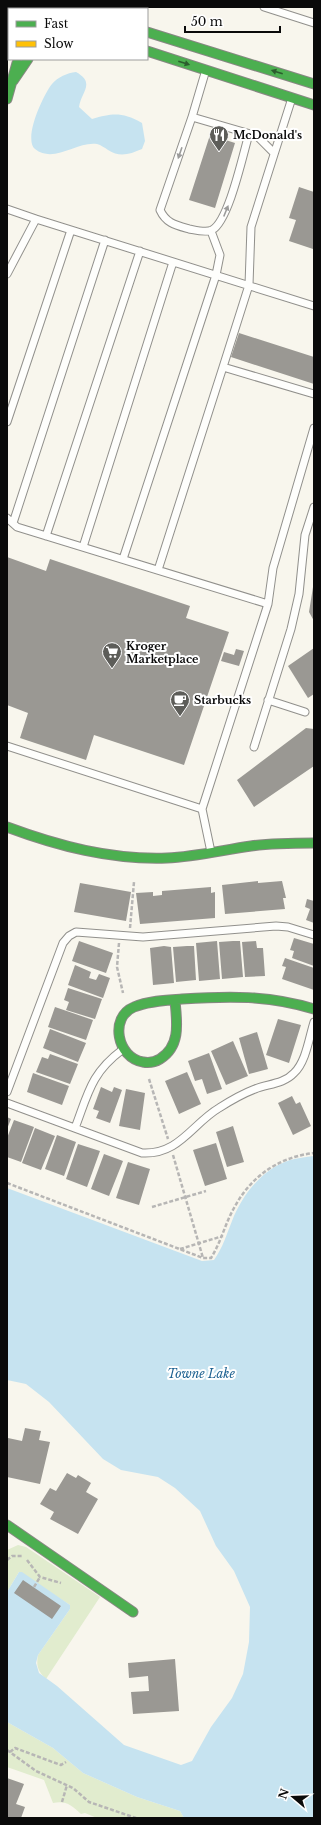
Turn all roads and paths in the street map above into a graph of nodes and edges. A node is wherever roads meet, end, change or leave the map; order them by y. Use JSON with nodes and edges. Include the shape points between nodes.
{"nodes":[{"id":1,"x":264,"y":7,"type":"edge"},
{"id":2,"x":314,"y":23,"type":"edge"},
{"id":3,"x":148,"y":32,"type":"edge"},
{"id":4,"x":148,"y":51,"type":"edge"},
{"id":5,"x":18,"y":60,"type":"edge"},
{"id":6,"x":27,"y":60,"type":"edge"},
{"id":7,"x":206,"y":70,"type":"junction"},
{"id":8,"x":13,"y":81,"type":"junction"},
{"id":9,"x":314,"y":84,"type":"edge"},
{"id":10,"x":292,"y":98,"type":"junction"},
{"id":11,"x":7,"y":99,"type":"edge"},
{"id":12,"x":314,"y":105,"type":"edge"},
{"id":13,"x":192,"y":117,"type":"junction"},
{"id":14,"x":249,"y":134,"type":"junction"},
{"id":15,"x":273,"y":152,"type":"junction"},
{"id":16,"x":7,"y":210,"type":"edge"},
{"id":17,"x":36,"y":219,"type":"junction"},
{"id":18,"x":70,"y":230,"type":"junction"},
{"id":19,"x":211,"y":231,"type":"junction"},
{"id":20,"x":105,"y":240,"type":"junction"},
{"id":21,"x":140,"y":251,"type":"junction"},
{"id":22,"x":174,"y":262,"type":"junction"},
{"id":23,"x":7,"y":274,"type":"edge"},
{"id":24,"x":216,"y":275,"type":"junction"},
{"id":25,"x":249,"y":285,"type":"junction"},
{"id":26,"x":314,"y":306,"type":"edge"},
{"id":27,"x":223,"y":367,"type":"junction"},
{"id":28,"x":314,"y":394,"type":"edge"},
{"id":29,"x":7,"y":422,"type":"edge"},
{"id":30,"x":314,"y":428,"type":"edge"},
{"id":31,"x":314,"y":507,"type":"edge"},
{"id":32,"x":7,"y":518,"type":"edge"},
{"id":33,"x":13,"y":523,"type":"junction"},
{"id":34,"x":46,"y":536,"type":"junction"},
{"id":35,"x":83,"y":547,"type":"junction"},
{"id":36,"x":123,"y":559,"type":"junction"},
{"id":37,"x":158,"y":570,"type":"junction"},
{"id":38,"x":268,"y":604,"type":"junction"},
{"id":39,"x":268,"y":700,"type":"junction"},
{"id":40,"x":305,"y":712,"type":"dead end"},
{"id":41,"x":7,"y":746,"type":"edge"},
{"id":42,"x":254,"y":747,"type":"dead end"},
{"id":43,"x":202,"y":809,"type":"junction"},
{"id":44,"x":7,"y":827,"type":"edge"},
{"id":45,"x":314,"y":843,"type":"edge"},
{"id":46,"x":211,"y":854,"type":"junction"},
{"id":47,"x":134,"y":882,"type":"dead end"},
{"id":48,"x":120,"y":935,"type":"junction"},
{"id":49,"x":130,"y":936,"type":"junction"},
{"id":50,"x":314,"y":936,"type":"edge"},
{"id":51,"x":175,"y":1001,"type":"junction"},
{"id":52,"x":314,"y":1009,"type":"edge"},
{"id":53,"x":128,"y":1011,"type":"junction"},
{"id":54,"x":314,"y":1022,"type":"edge"},
{"id":55,"x":123,"y":1049,"type":"junction"},
{"id":56,"x":144,"y":1062,"type":"junction"},
{"id":57,"x":7,"y":1092,"type":"edge"},
{"id":58,"x":7,"y":1103,"type":"edge"},
{"id":59,"x":75,"y":1128,"type":"junction"},
{"id":60,"x":170,"y":1147,"type":"junction"},
{"id":61,"x":314,"y":1153,"type":"edge"},
{"id":62,"x":7,"y":1184,"type":"edge"},
{"id":63,"x":206,"y":1191,"type":"dead end"},
{"id":64,"x":185,"y":1198,"type":"junction"},
{"id":65,"x":152,"y":1208,"type":"dead end"},
{"id":66,"x":223,"y":1236,"type":"junction"},
{"id":67,"x":198,"y":1244,"type":"junction"},
{"id":68,"x":180,"y":1250,"type":"junction"},
{"id":69,"x":203,"y":1258,"type":"junction"},
{"id":70,"x":7,"y":1525,"type":"edge"},
{"id":71,"x":8,"y":1558,"type":"edge"},
{"id":72,"x":34,"y":1587,"type":"dead end"},
{"id":73,"x":133,"y":1612,"type":"dead end"},
{"id":74,"x":7,"y":1750,"type":"edge"},
{"id":75,"x":10,"y":1752,"type":"junction"},
{"id":76,"x":66,"y":1762,"type":"dead end"},
{"id":77,"x":67,"y":1785,"type":"junction"},
{"id":78,"x":62,"y":1802,"type":"dead end"},
{"id":79,"x":136,"y":1818,"type":"edge"}],
"edges":[{"from":1,"to":2,"type":"lane"},
{"from":9,"to":3,"type":"street","one_way":true},
{"from":4,"to":7,"type":"street","one_way":true},
{"from":5,"to":8,"type":"street"},
{"from":6,"to":8,"type":"street"},
{"from":7,"to":10,"type":"street"},
{"from":7,"to":13,"type":"lane"},
{"from":8,"to":11,"type":"street"},
{"from":10,"to":12,"type":"street"},
{"from":10,"to":15,"type":"lane"},
{"from":13,"to":14,"type":"lane"},
{"from":13,"to":19,"type":"lane","one_way":true,"via":[[160,210],[171,224],[197,231]]},
{"from":14,"to":15,"type":"lane","via":[[257,136]]},
{"from":19,"to":14,"type":"lane","one_way":true,"via":[[219,225],[226,213]]},
{"from":15,"to":25,"type":"lane","via":[[250,227]]},
{"from":16,"to":17,"type":"lane"},
{"from":17,"to":18,"type":"lane"},
{"from":17,"to":23,"type":"lane"},
{"from":18,"to":20,"type":"lane"},
{"from":18,"to":29,"type":"lane"},
{"from":19,"to":24,"type":"lane","via":[[220,255]]},
{"from":20,"to":21,"type":"lane"},
{"from":20,"to":33,"type":"lane"},
{"from":21,"to":22,"type":"lane"},
{"from":21,"to":34,"type":"lane"},
{"from":22,"to":24,"type":"lane"},
{"from":22,"to":35,"type":"lane"},
{"from":24,"to":25,"type":"lane"},
{"from":24,"to":36,"type":"lane"},
{"from":25,"to":26,"type":"lane"},
{"from":25,"to":27,"type":"lane"},
{"from":27,"to":28,"type":"lane"},
{"from":27,"to":37,"type":"lane"},
{"from":30,"to":38,"type":"lane","via":[[273,568]]},
{"from":31,"to":39,"type":"lane","via":[[305,535],[299,594],[291,629]]},
{"from":32,"to":33,"type":"lane"},
{"from":33,"to":34,"type":"lane","via":[[17,527]]},
{"from":34,"to":35,"type":"lane"},
{"from":35,"to":36,"type":"lane"},
{"from":36,"to":37,"type":"lane"},
{"from":37,"to":38,"type":"lane"},
{"from":38,"to":43,"type":"lane"},
{"from":39,"to":40,"type":"lane"},
{"from":39,"to":42,"type":"lane"},
{"from":41,"to":43,"type":"lane"},
{"from":43,"to":46,"type":"lane"},
{"from":44,"to":46,"type":"street","via":[[29,836],[84,851],[129,857],[166,858]]},
{"from":45,"to":46,"type":"street","via":[[280,843]]},
{"from":47,"to":49,"type":"path"},
{"from":48,"to":49,"type":"lane"},
{"from":48,"to":53,"type":"path","via":[[118,974]]},
{"from":48,"to":57,"type":"lane","via":[[76,932],[63,943]]},
{"from":49,"to":50,"type":"lane","via":[[276,926],[288,927]]},
{"from":51,"to":52,"type":"street","via":[[259,997],[280,999]]},
{"from":51,"to":53,"type":"street","via":[[146,1003]]},
{"from":51,"to":56,"type":"street","via":[[177,1033],[174,1046],[166,1057],[155,1062]]},
{"from":53,"to":55,"type":"street","via":[[119,1026],[118,1038]]},
{"from":54,"to":60,"type":"lane","via":[[300,1065],[294,1074],[285,1080],[256,1088],[217,1109]]},
{"from":55,"to":56,"type":"street","via":[[132,1058]]},
{"from":55,"to":59,"type":"lane","via":[[100,1070],[92,1082]]},
{"from":56,"to":60,"type":"path"},
{"from":58,"to":59,"type":"lane"},
{"from":59,"to":60,"type":"lane","via":[[142,1153],[154,1154]]},
{"from":60,"to":64,"type":"path"},
{"from":61,"to":66,"type":"path","via":[[286,1159],[269,1167],[257,1177],[234,1208]]},
{"from":62,"to":68,"type":"path"},
{"from":63,"to":64,"type":"path"},
{"from":64,"to":65,"type":"path"},
{"from":64,"to":67,"type":"path"},
{"from":66,"to":67,"type":"path"},
{"from":66,"to":69,"type":"path","via":[[211,1258]]},
{"from":67,"to":68,"type":"path"},
{"from":67,"to":69,"type":"path"},
{"from":68,"to":69,"type":"path"},
{"from":70,"to":73,"type":"street"},
{"from":71,"to":72,"type":"path","via":[[22,1556],[30,1563],[40,1577]]},
{"from":74,"to":75,"type":"path"},
{"from":75,"to":76,"type":"path","via":[[15,1748],[58,1764]]},
{"from":75,"to":77,"type":"path","via":[[28,1766]]},
{"from":77,"to":78,"type":"path"},
{"from":77,"to":79,"type":"path","via":[[94,1804]]}]}
